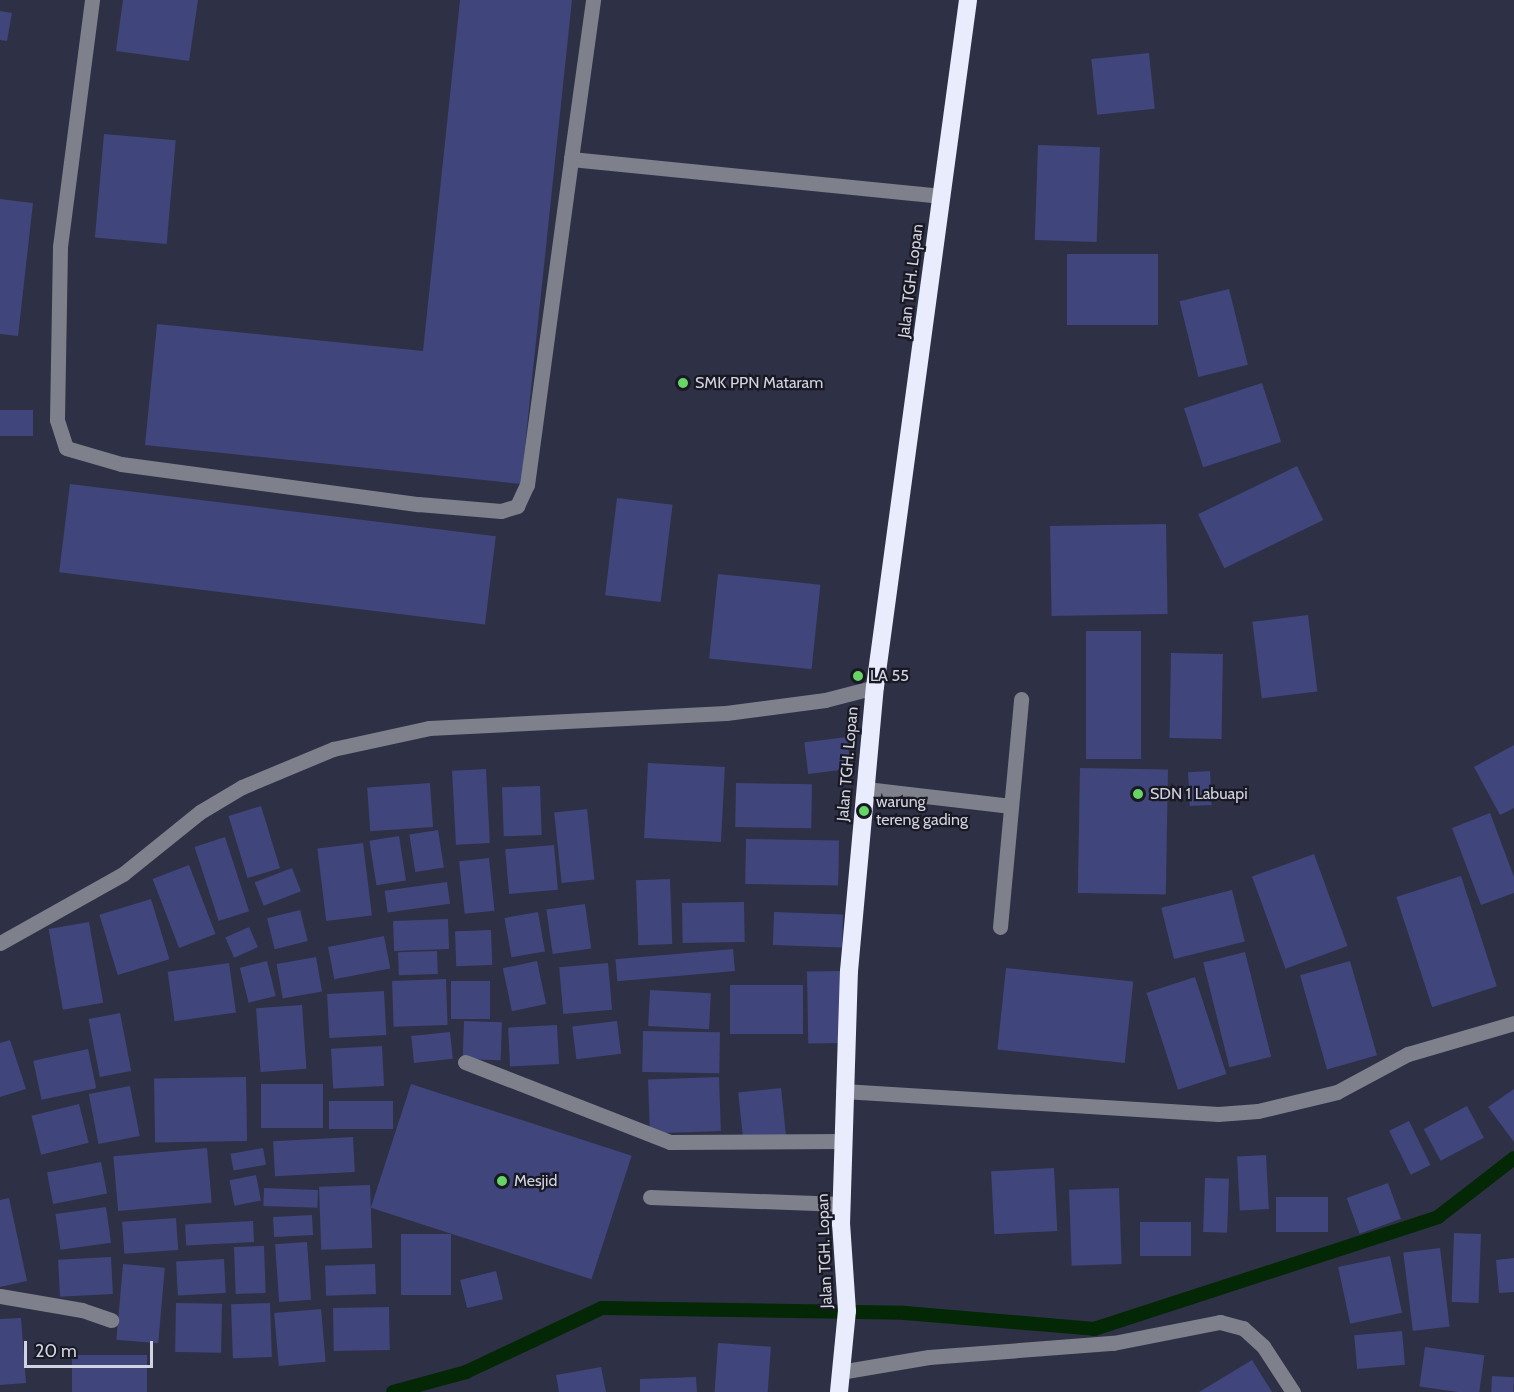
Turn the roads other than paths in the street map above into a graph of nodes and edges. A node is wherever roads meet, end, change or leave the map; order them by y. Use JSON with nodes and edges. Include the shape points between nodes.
{"nodes":[{"id":1,"x":92,"y":0,"type":"edge"},
{"id":2,"x":593,"y":0,"type":"edge"},
{"id":3,"x":968,"y":0,"type":"edge"},
{"id":4,"x":571,"y":159,"type":"junction"},
{"id":5,"x":942,"y":196,"type":"junction"},
{"id":6,"x":875,"y":687,"type":"junction"},
{"id":7,"x":1021,"y":699,"type":"dead end"},
{"id":8,"x":866,"y":789,"type":"junction"},
{"id":9,"x":1011,"y":806,"type":"junction"},
{"id":10,"x":1000,"y":927,"type":"dead end"},
{"id":11,"x":0,"y":943,"type":"edge"},
{"id":12,"x":1514,"y":1023,"type":"edge"},
{"id":13,"x":465,"y":1062,"type":"dead end"},
{"id":14,"x":843,"y":1091,"type":"junction"},
{"id":15,"x":842,"y":1141,"type":"junction"},
{"id":16,"x":650,"y":1197,"type":"dead end"},
{"id":17,"x":842,"y":1204,"type":"junction"},
{"id":18,"x":0,"y":1296,"type":"edge"},
{"id":19,"x":111,"y":1320,"type":"dead end"},
{"id":20,"x":840,"y":1372,"type":"junction"},
{"id":21,"x":839,"y":1392,"type":"edge"},
{"id":22,"x":1293,"y":1392,"type":"edge"}],
"edges":[{"from":1,"to":4,"type":"street","via":[[60,247],[55,376],[57,420],[66,448],[121,464],[406,503],[501,511],[517,506],[527,485]]},
{"from":2,"to":4,"type":"street"},
{"from":3,"to":5,"type":"highway","name":"Jalan TGH. Lopan"},
{"from":4,"to":5,"type":"street"},
{"from":5,"to":6,"type":"highway","name":"Jalan TGH. Lopan"},
{"from":6,"to":8,"type":"highway","name":"Jalan TGH. Lopan"},
{"from":6,"to":11,"type":"street","via":[[825,700],[726,713],[429,728],[333,749],[287,766],[208,807],[123,874]]},
{"from":7,"to":9,"type":"street"},
{"from":8,"to":9,"type":"street"},
{"from":8,"to":14,"type":"highway","name":"Jalan TGH. Lopan"},
{"from":9,"to":10,"type":"street"},
{"from":12,"to":14,"type":"street","via":[[1408,1054],[1337,1092],[1258,1111],[1208,1114]]},
{"from":13,"to":15,"type":"street","via":[[670,1142]]},
{"from":14,"to":15,"type":"highway","name":"Jalan TGH. Lopan"},
{"from":15,"to":17,"type":"highway","name":"Jalan TGH. Lopan"},
{"from":16,"to":17,"type":"street"},
{"from":17,"to":20,"type":"highway","name":"Jalan TGH. Lopan","via":[[847,1311]]},
{"from":18,"to":19,"type":"street","via":[[82,1310]]},
{"from":20,"to":21,"type":"highway","name":"Jalan TGH. Lopan"},
{"from":20,"to":22,"type":"street","via":[[929,1357],[1113,1343],[1220,1322],[1244,1328],[1263,1346]]}]}
